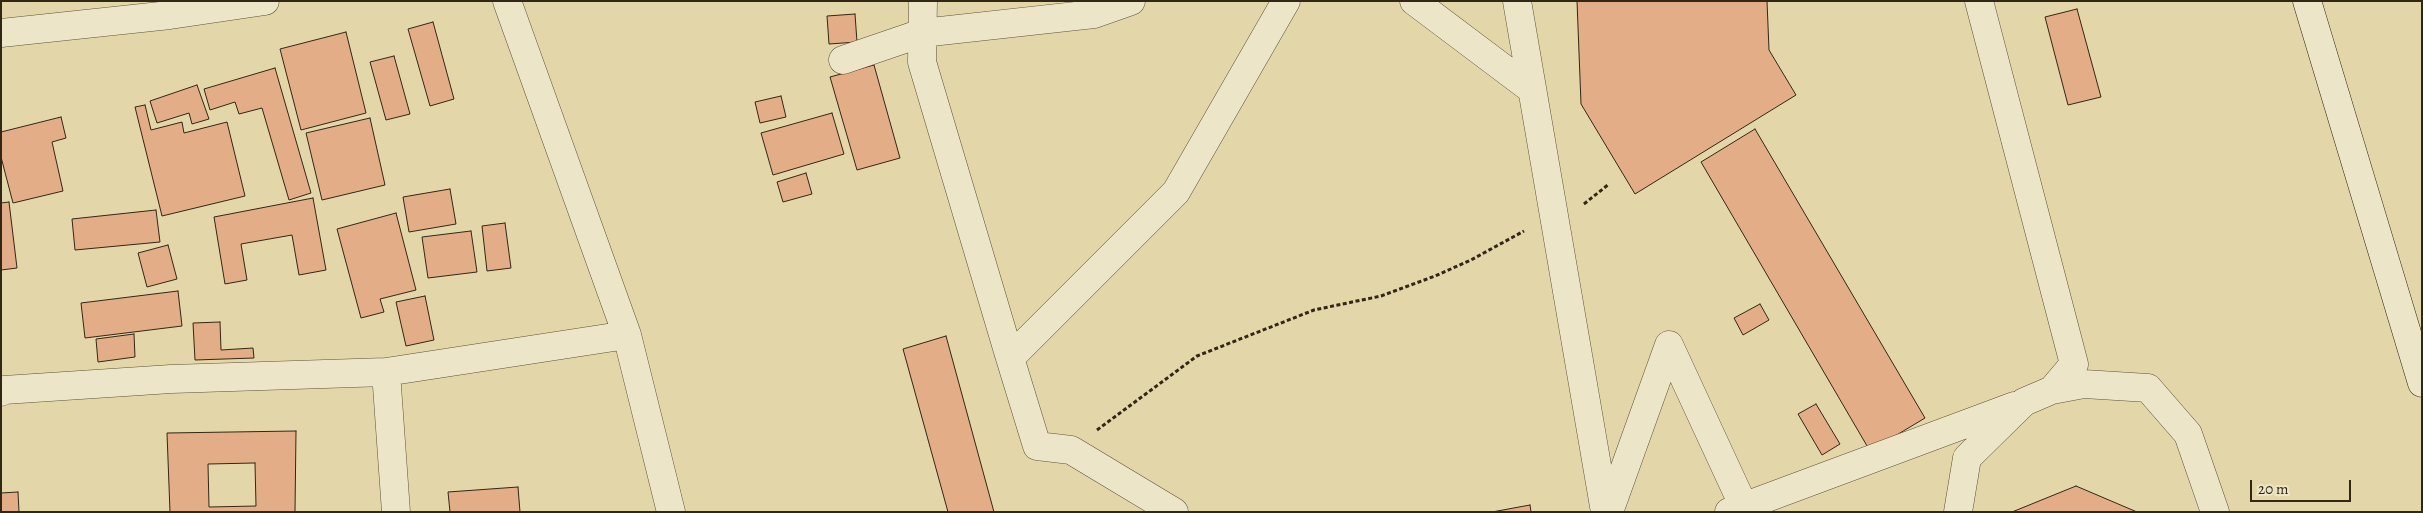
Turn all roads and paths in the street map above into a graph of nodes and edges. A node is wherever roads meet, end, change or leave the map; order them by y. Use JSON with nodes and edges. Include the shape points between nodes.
{"nodes":[{"id":1,"x":265,"y":1,"type":"edge"},
{"id":2,"x":507,"y":1,"type":"edge"},
{"id":3,"x":923,"y":1,"type":"edge"},
{"id":4,"x":1131,"y":1,"type":"edge"},
{"id":5,"x":1286,"y":1,"type":"edge"},
{"id":6,"x":1414,"y":1,"type":"edge"},
{"id":7,"x":1517,"y":1,"type":"edge"},
{"id":8,"x":1979,"y":1,"type":"edge"},
{"id":9,"x":2308,"y":1,"type":"edge"},
{"id":10,"x":1,"y":33,"type":"edge"},
{"id":11,"x":922,"y":33,"type":"junction"},
{"id":12,"x":843,"y":60,"type":"dead end"},
{"id":13,"x":1531,"y":89,"type":"junction"},
{"id":14,"x":1609,"y":184,"type":"dead end"},
{"id":15,"x":1553,"y":218,"type":"junction"},
{"id":16,"x":627,"y":335,"type":"junction"},
{"id":17,"x":1010,"y":358,"type":"junction"},
{"id":18,"x":386,"y":372,"type":"junction"},
{"id":19,"x":2422,"y":383,"type":"edge"},
{"id":20,"x":2052,"y":390,"type":"junction"},
{"id":21,"x":1,"y":392,"type":"edge"},
{"id":22,"x":2024,"y":402,"type":"junction"},
{"id":23,"x":1070,"y":450,"type":"junction"},
{"id":24,"x":1736,"y":509,"type":"edge"},
{"id":25,"x":396,"y":512,"type":"edge"},
{"id":26,"x":671,"y":512,"type":"edge"},
{"id":27,"x":1174,"y":512,"type":"edge"},
{"id":28,"x":1605,"y":512,"type":"edge"},
{"id":29,"x":1610,"y":512,"type":"edge"},
{"id":30,"x":1958,"y":512,"type":"edge"},
{"id":31,"x":2216,"y":512,"type":"edge"}],
"edges":[{"from":1,"to":10,"type":"street"},
{"from":2,"to":16,"type":"street"},
{"from":3,"to":11,"type":"street"},
{"from":4,"to":11,"type":"street","via":[[1094,14]]},
{"from":5,"to":17,"type":"street","via":[[1176,192]]},
{"from":6,"to":13,"type":"street"},
{"from":7,"to":13,"type":"street"},
{"from":8,"to":20,"type":"street","via":[[2074,364]]},
{"from":9,"to":19,"type":"street"},
{"from":11,"to":12,"type":"street"},
{"from":11,"to":17,"type":"street","via":[[922,62]]},
{"from":13,"to":15,"type":"street"},
{"from":14,"to":15,"type":"path","via":[[1588,202]]},
{"from":15,"to":23,"type":"path","via":[[1435,276],[1381,296],[1314,310],[1196,356]]},
{"from":15,"to":28,"type":"street"},
{"from":16,"to":18,"type":"street"},
{"from":16,"to":26,"type":"street"},
{"from":17,"to":23,"type":"street","via":[[1037,446]]},
{"from":18,"to":21,"type":"street","via":[[161,380]]},
{"from":18,"to":25,"type":"street"},
{"from":20,"to":22,"type":"street"},
{"from":20,"to":31,"type":"street","via":[[2084,384],[2148,388],[2188,434]]},
{"from":22,"to":24,"type":"street"},
{"from":22,"to":30,"type":"street","via":[[1967,458]]},
{"from":23,"to":27,"type":"street"},
{"from":24,"to":29,"type":"street","via":[[1670,344]]}]}
